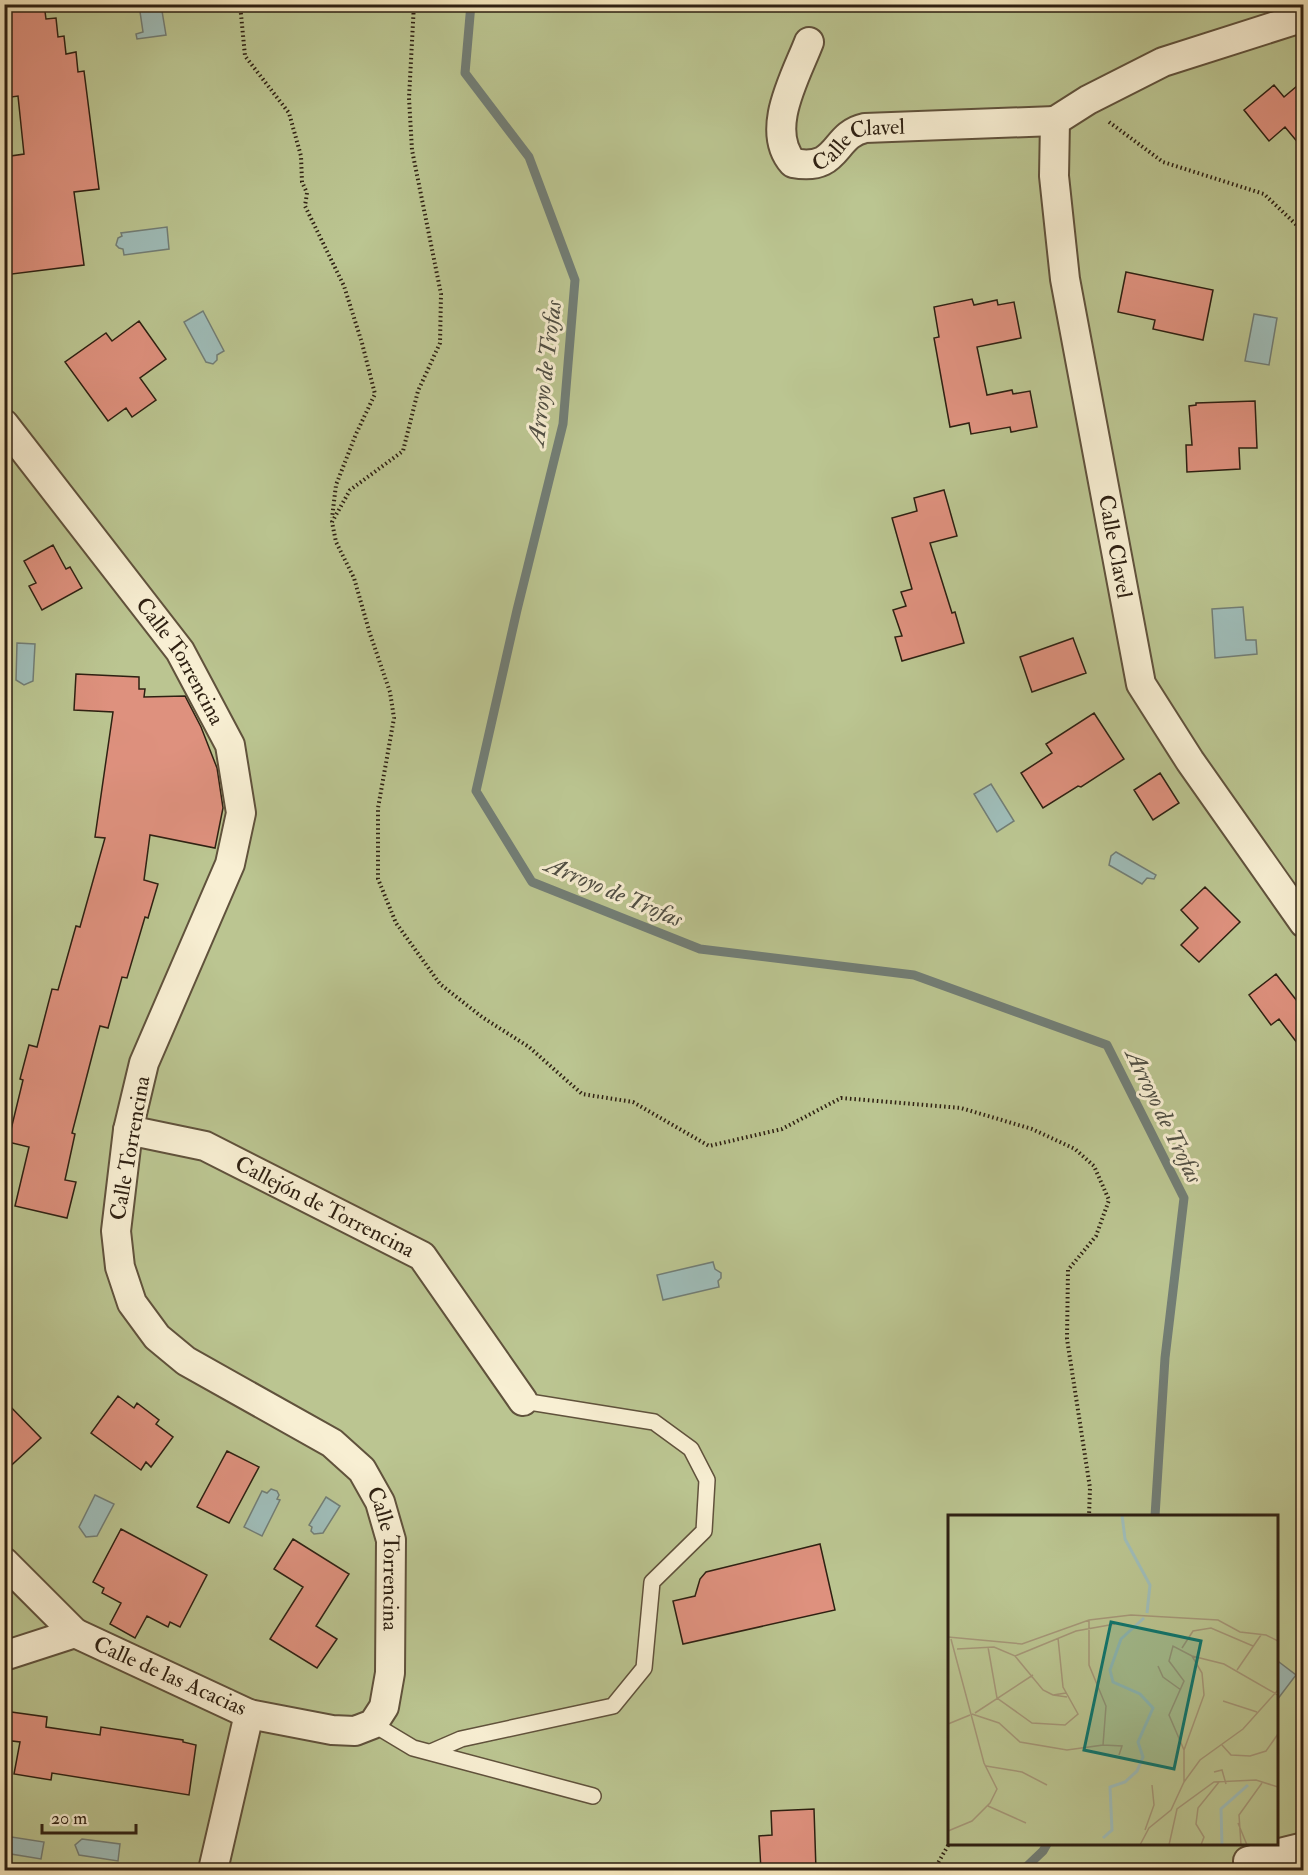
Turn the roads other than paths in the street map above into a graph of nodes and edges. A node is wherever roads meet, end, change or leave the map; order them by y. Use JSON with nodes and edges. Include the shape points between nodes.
{"nodes":[{"id":1,"x":1304,"y":17,"type":"edge"},
{"id":2,"x":809,"y":42,"type":"dead end"},
{"id":3,"x":1055,"y":121,"type":"junction"},
{"id":4,"x":4,"y":424,"type":"edge"},
{"id":5,"x":1304,"y":923,"type":"edge"},
{"id":6,"x":128,"y":1130,"type":"junction"},
{"id":7,"x":523,"y":1401,"type":"joint"},
{"id":8,"x":4,"y":1562,"type":"edge"},
{"id":9,"x":75,"y":1633,"type":"junction"},
{"id":10,"x":4,"y":1656,"type":"edge"},
{"id":11,"x":249,"y":1714,"type":"junction"},
{"id":12,"x":373,"y":1724,"type":"junction"},
{"id":13,"x":431,"y":1752,"type":"junction"},
{"id":14,"x":593,"y":1796,"type":"dead end"},
{"id":15,"x":1304,"y":1847,"type":"edge"},
{"id":16,"x":1248,"y":1861,"type":"dead end"},
{"id":17,"x":213,"y":1870,"type":"edge"}],
"edges":[{"from":1,"to":3,"type":"street","via":[[1163,62]]},
{"from":2,"to":3,"type":"street","name":"Calle Clavel","via":[[781,123],[783,149],[793,163],[825,161],[850,134],[865,128]]},
{"from":3,"to":5,"type":"street","name":"Calle Clavel","via":[[1054,176],[1065,279],[1140,684]]},
{"from":4,"to":6,"type":"street","name":"Calle Torrencina","via":[[180,651],[230,745],[241,813],[230,864],[144,1063]]},
{"from":6,"to":7,"type":"street","name":"Callejón de Torrencina","via":[[205,1146],[422,1256]]},
{"from":6,"to":12,"type":"street","name":"Calle Torrencina","via":[[116,1230],[120,1267],[132,1303],[157,1337],[186,1361],[332,1443],[362,1470],[380,1502],[391,1540],[390,1673],[384,1707]]},
{"from":7,"to":13,"type":"lane","via":[[654,1422],[691,1449],[707,1480],[704,1531],[652,1582],[644,1668],[612,1706],[461,1739]]},
{"from":8,"to":9,"type":"street"},
{"from":9,"to":10,"type":"street","name":"Calle de las Acacias"},
{"from":9,"to":11,"type":"street","name":"Calle de las Acacias"},
{"from":11,"to":12,"type":"street","name":"Calle de las Acacias","via":[[332,1730],[355,1731]]},
{"from":11,"to":17,"type":"street"},
{"from":12,"to":13,"type":"lane","via":[[413,1748]]},
{"from":13,"to":14,"type":"lane"},
{"from":15,"to":16,"type":"street"}]}
